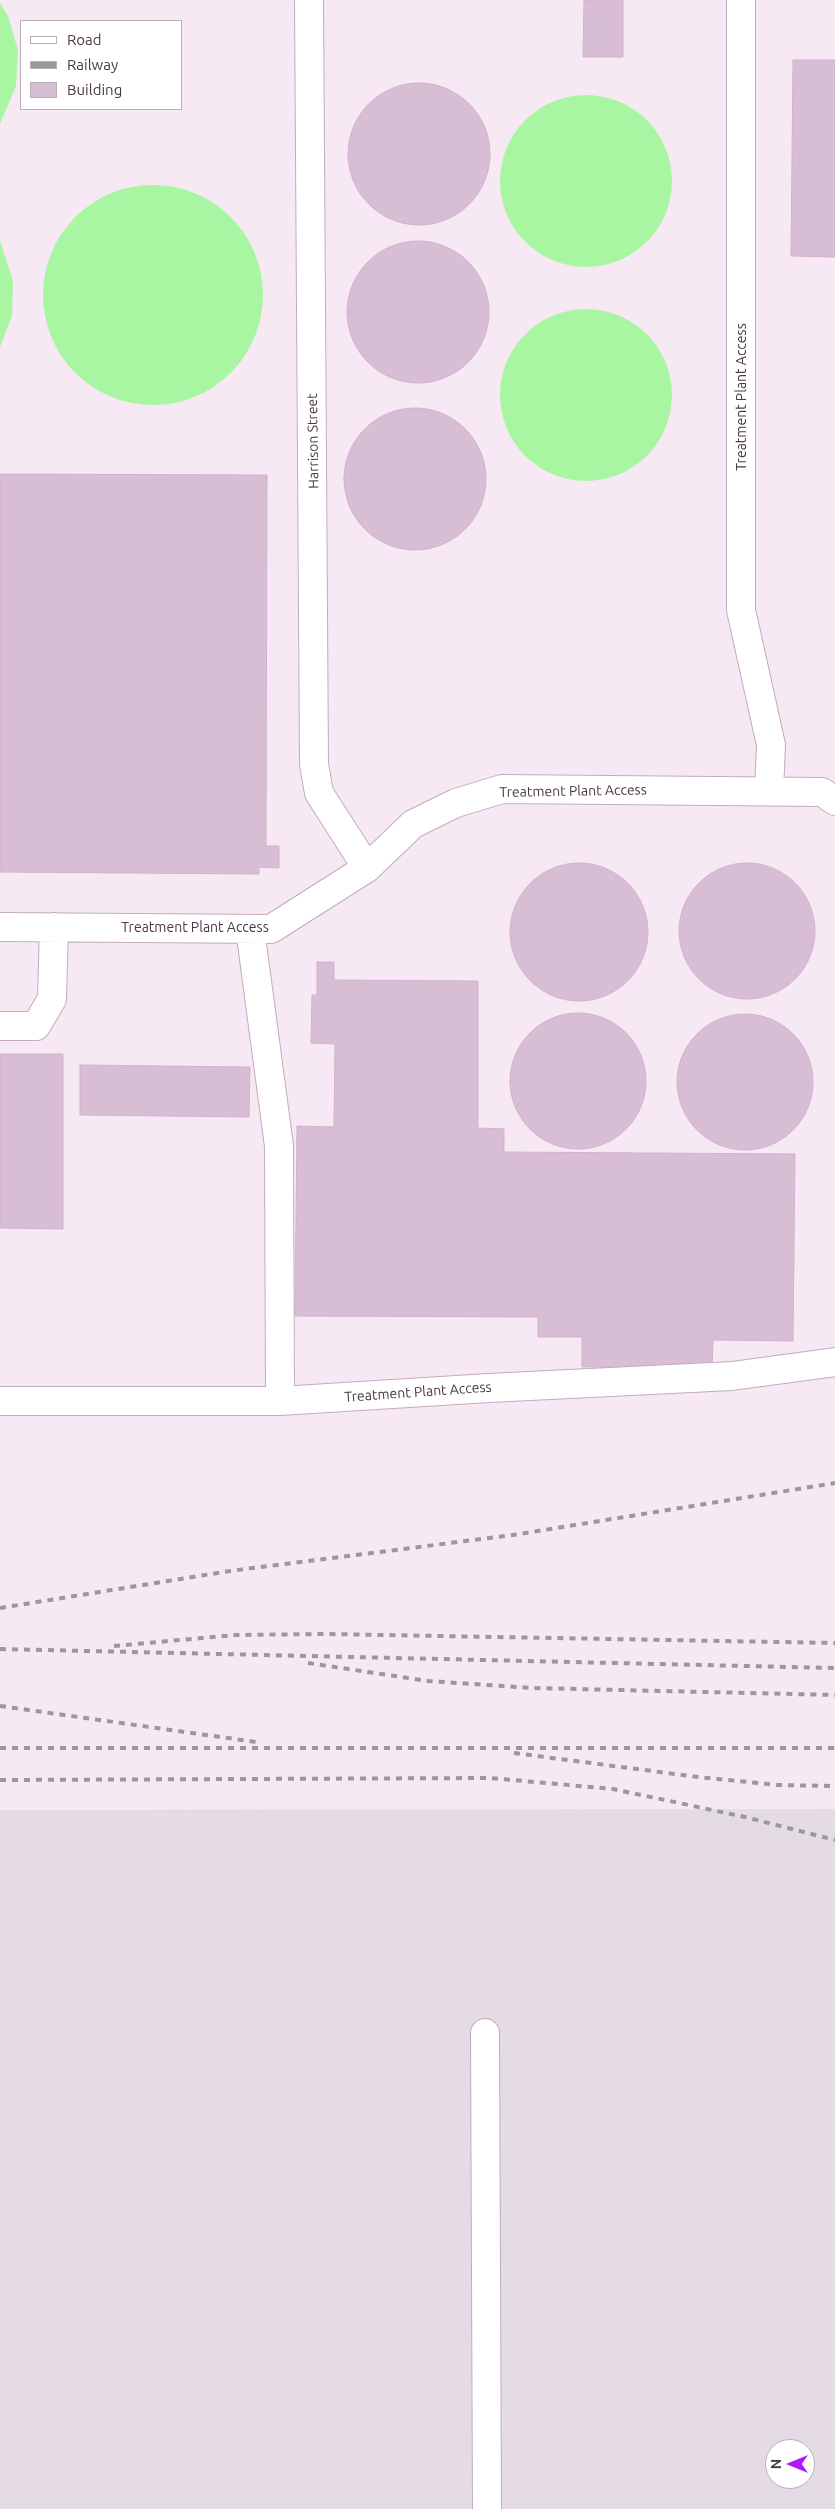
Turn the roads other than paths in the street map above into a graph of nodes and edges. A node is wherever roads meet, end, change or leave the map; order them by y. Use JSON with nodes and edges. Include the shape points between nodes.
{"nodes":[{"id":1,"x":309,"y":0,"type":"edge"},
{"id":2,"x":741,"y":0,"type":"edge"},
{"id":3,"x":769,"y":791,"type":"junction"},
{"id":4,"x":835,"y":800,"type":"edge"},
{"id":5,"x":367,"y":868,"type":"junction"},
{"id":6,"x":0,"y":927,"type":"edge"},
{"id":7,"x":54,"y":927,"type":"junction"},
{"id":8,"x":250,"y":929,"type":"junction"},
{"id":9,"x":0,"y":1026,"type":"edge"},
{"id":10,"x":835,"y":1362,"type":"edge"},
{"id":11,"x":0,"y":1401,"type":"edge"},
{"id":12,"x":280,"y":1401,"type":"junction"},
{"id":13,"x":485,"y":2033,"type":"dead end"},
{"id":14,"x":487,"y":2509,"type":"edge"}],
"edges":[{"from":1,"to":5,"type":"lane","name":"Harrison Street","via":[[314,764],[319,793]]},
{"from":2,"to":3,"type":"lane","name":"Treatment Plant Access","via":[[741,610],[772,745]]},
{"from":3,"to":4,"type":"lane","name":"Treatment Plant Access","via":[[822,792]]},
{"from":3,"to":5,"type":"lane","name":"Treatment Plant Access","via":[[502,789],[456,803],[413,824]]},
{"from":5,"to":8,"type":"lane","name":"Treatment Plant Access","via":[[271,929]]},
{"from":6,"to":7,"type":"lane","name":"Treatment Plant Access"},
{"from":7,"to":8,"type":"lane","name":"Treatment Plant Access"},
{"from":7,"to":9,"type":"lane","via":[[52,999],[36,1026]]},
{"from":8,"to":12,"type":"lane","via":[[279,1146]]},
{"from":10,"to":12,"type":"lane","name":"Treatment Plant Access","via":[[732,1376]]},
{"from":11,"to":12,"type":"lane","name":"Treatment Plant Access"},
{"from":13,"to":14,"type":"lane"}]}
